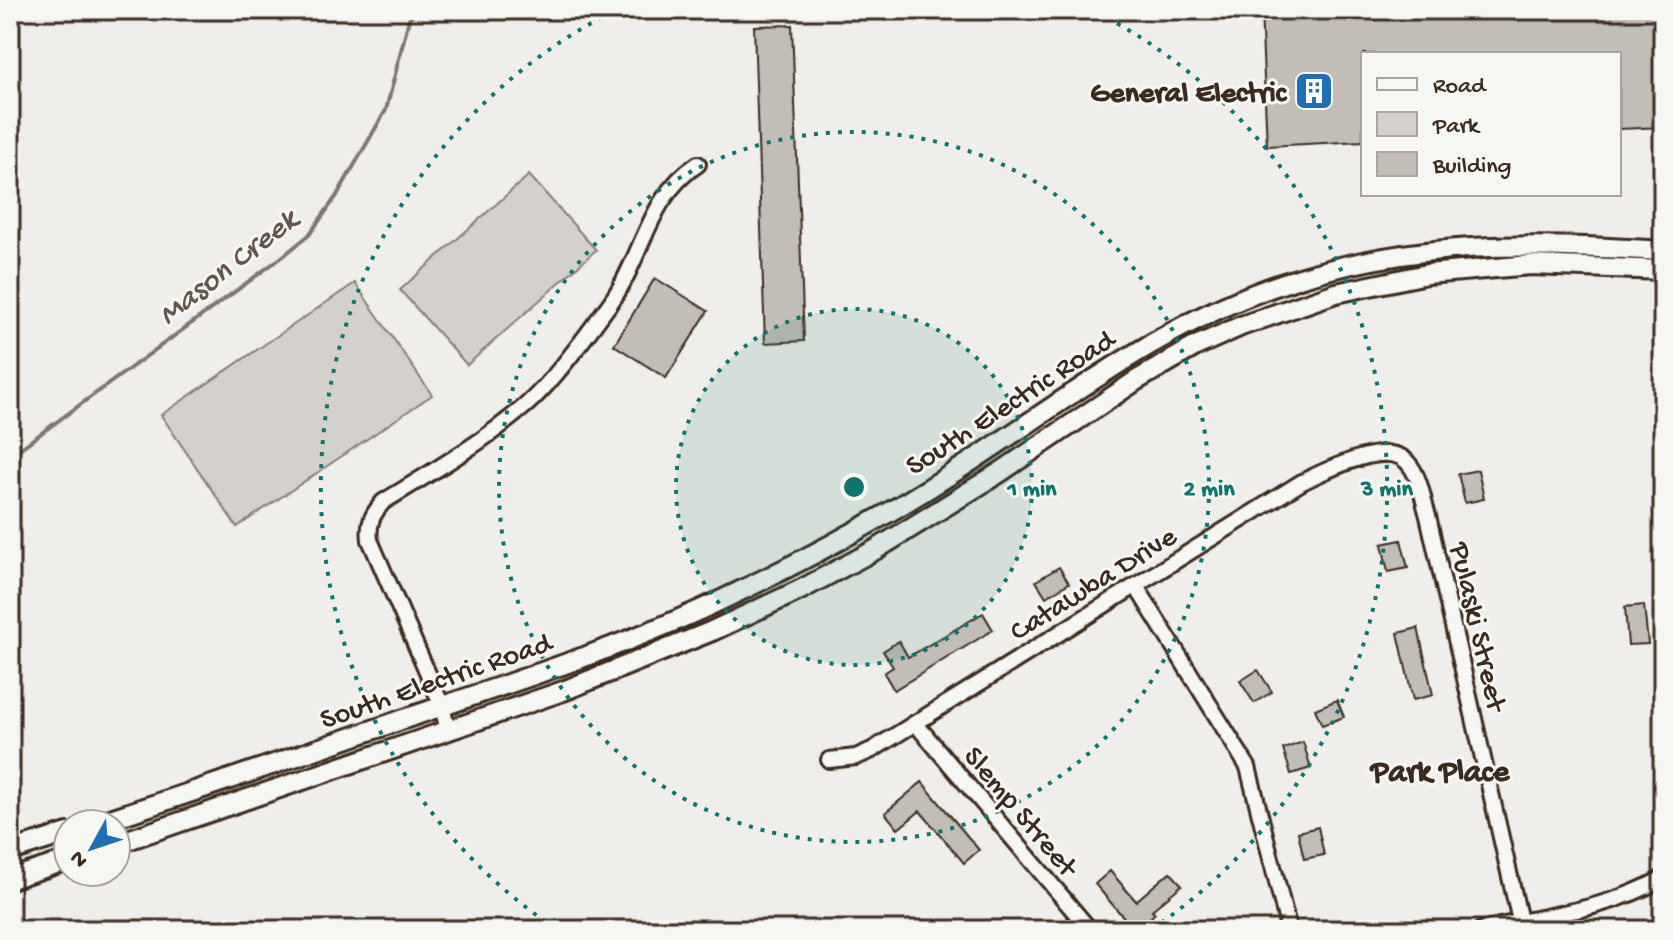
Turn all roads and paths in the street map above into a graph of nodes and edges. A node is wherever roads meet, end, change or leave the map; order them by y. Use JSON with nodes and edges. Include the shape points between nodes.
{"nodes":[{"id":1,"x":698,"y":164,"type":"dead end"},
{"id":2,"x":1663,"y":251,"type":"edge"},
{"id":3,"x":1663,"y":270,"type":"edge"},
{"id":4,"x":1387,"y":453,"type":"joint"},
{"id":5,"x":1136,"y":586,"type":"junction"},
{"id":6,"x":442,"y":706,"type":"junction"},
{"id":7,"x":915,"y":723,"type":"junction"},
{"id":8,"x":448,"y":731,"type":"junction"},
{"id":9,"x":829,"y":760,"type":"dead end"},
{"id":10,"x":132,"y":811,"type":"edge"},
{"id":11,"x":52,"y":838,"type":"edge"},
{"id":12,"x":132,"y":839,"type":"edge"},
{"id":13,"x":10,"y":851,"type":"edge"},
{"id":14,"x":52,"y":865,"type":"edge"},
{"id":15,"x":1663,"y":878,"type":"edge"},
{"id":16,"x":10,"y":879,"type":"edge"},
{"id":17,"x":1520,"y":921,"type":"junction"},
{"id":18,"x":1090,"y":930,"type":"edge"},
{"id":19,"x":1289,"y":930,"type":"edge"},
{"id":20,"x":1481,"y":930,"type":"edge"}],
"edges":[{"from":1,"to":6,"type":"street","via":[[658,206],[613,299],[527,404],[373,514],[370,540]]},
{"from":2,"to":6,"type":"main road","name":"South Electric Road","via":[[1534,244],[1464,247],[1373,259],[1282,284],[1159,337],[952,474],[748,587],[665,625]]},
{"from":3,"to":8,"type":"main road","name":"South Electric Road","via":[[1531,265],[1427,274],[1336,293],[1241,326],[1168,361],[913,527],[800,590],[651,658]]},
{"from":4,"to":5,"type":"street","name":"Catawba Drive","via":[[1302,482]]},
{"from":4,"to":17,"type":"street","name":"Pulaski Street","via":[[1403,458],[1412,469],[1428,516]]},
{"from":5,"to":7,"type":"street","name":"Catawba Drive"},
{"from":5,"to":19,"type":"street","via":[[1248,767]]},
{"from":6,"to":8,"type":"street"},
{"from":6,"to":10,"type":"main road","name":"South Electric Road"},
{"from":7,"to":9,"type":"street","name":"Catawba Drive","via":[[864,754]]},
{"from":7,"to":18,"type":"street","name":"Slemp Street"},
{"from":8,"to":12,"type":"main road","name":"South Electric Road"},
{"from":11,"to":13,"type":"main road"},
{"from":14,"to":16,"type":"main road"},
{"from":15,"to":17,"type":"street","via":[[1603,903]]},
{"from":17,"to":20,"type":"street"}]}
